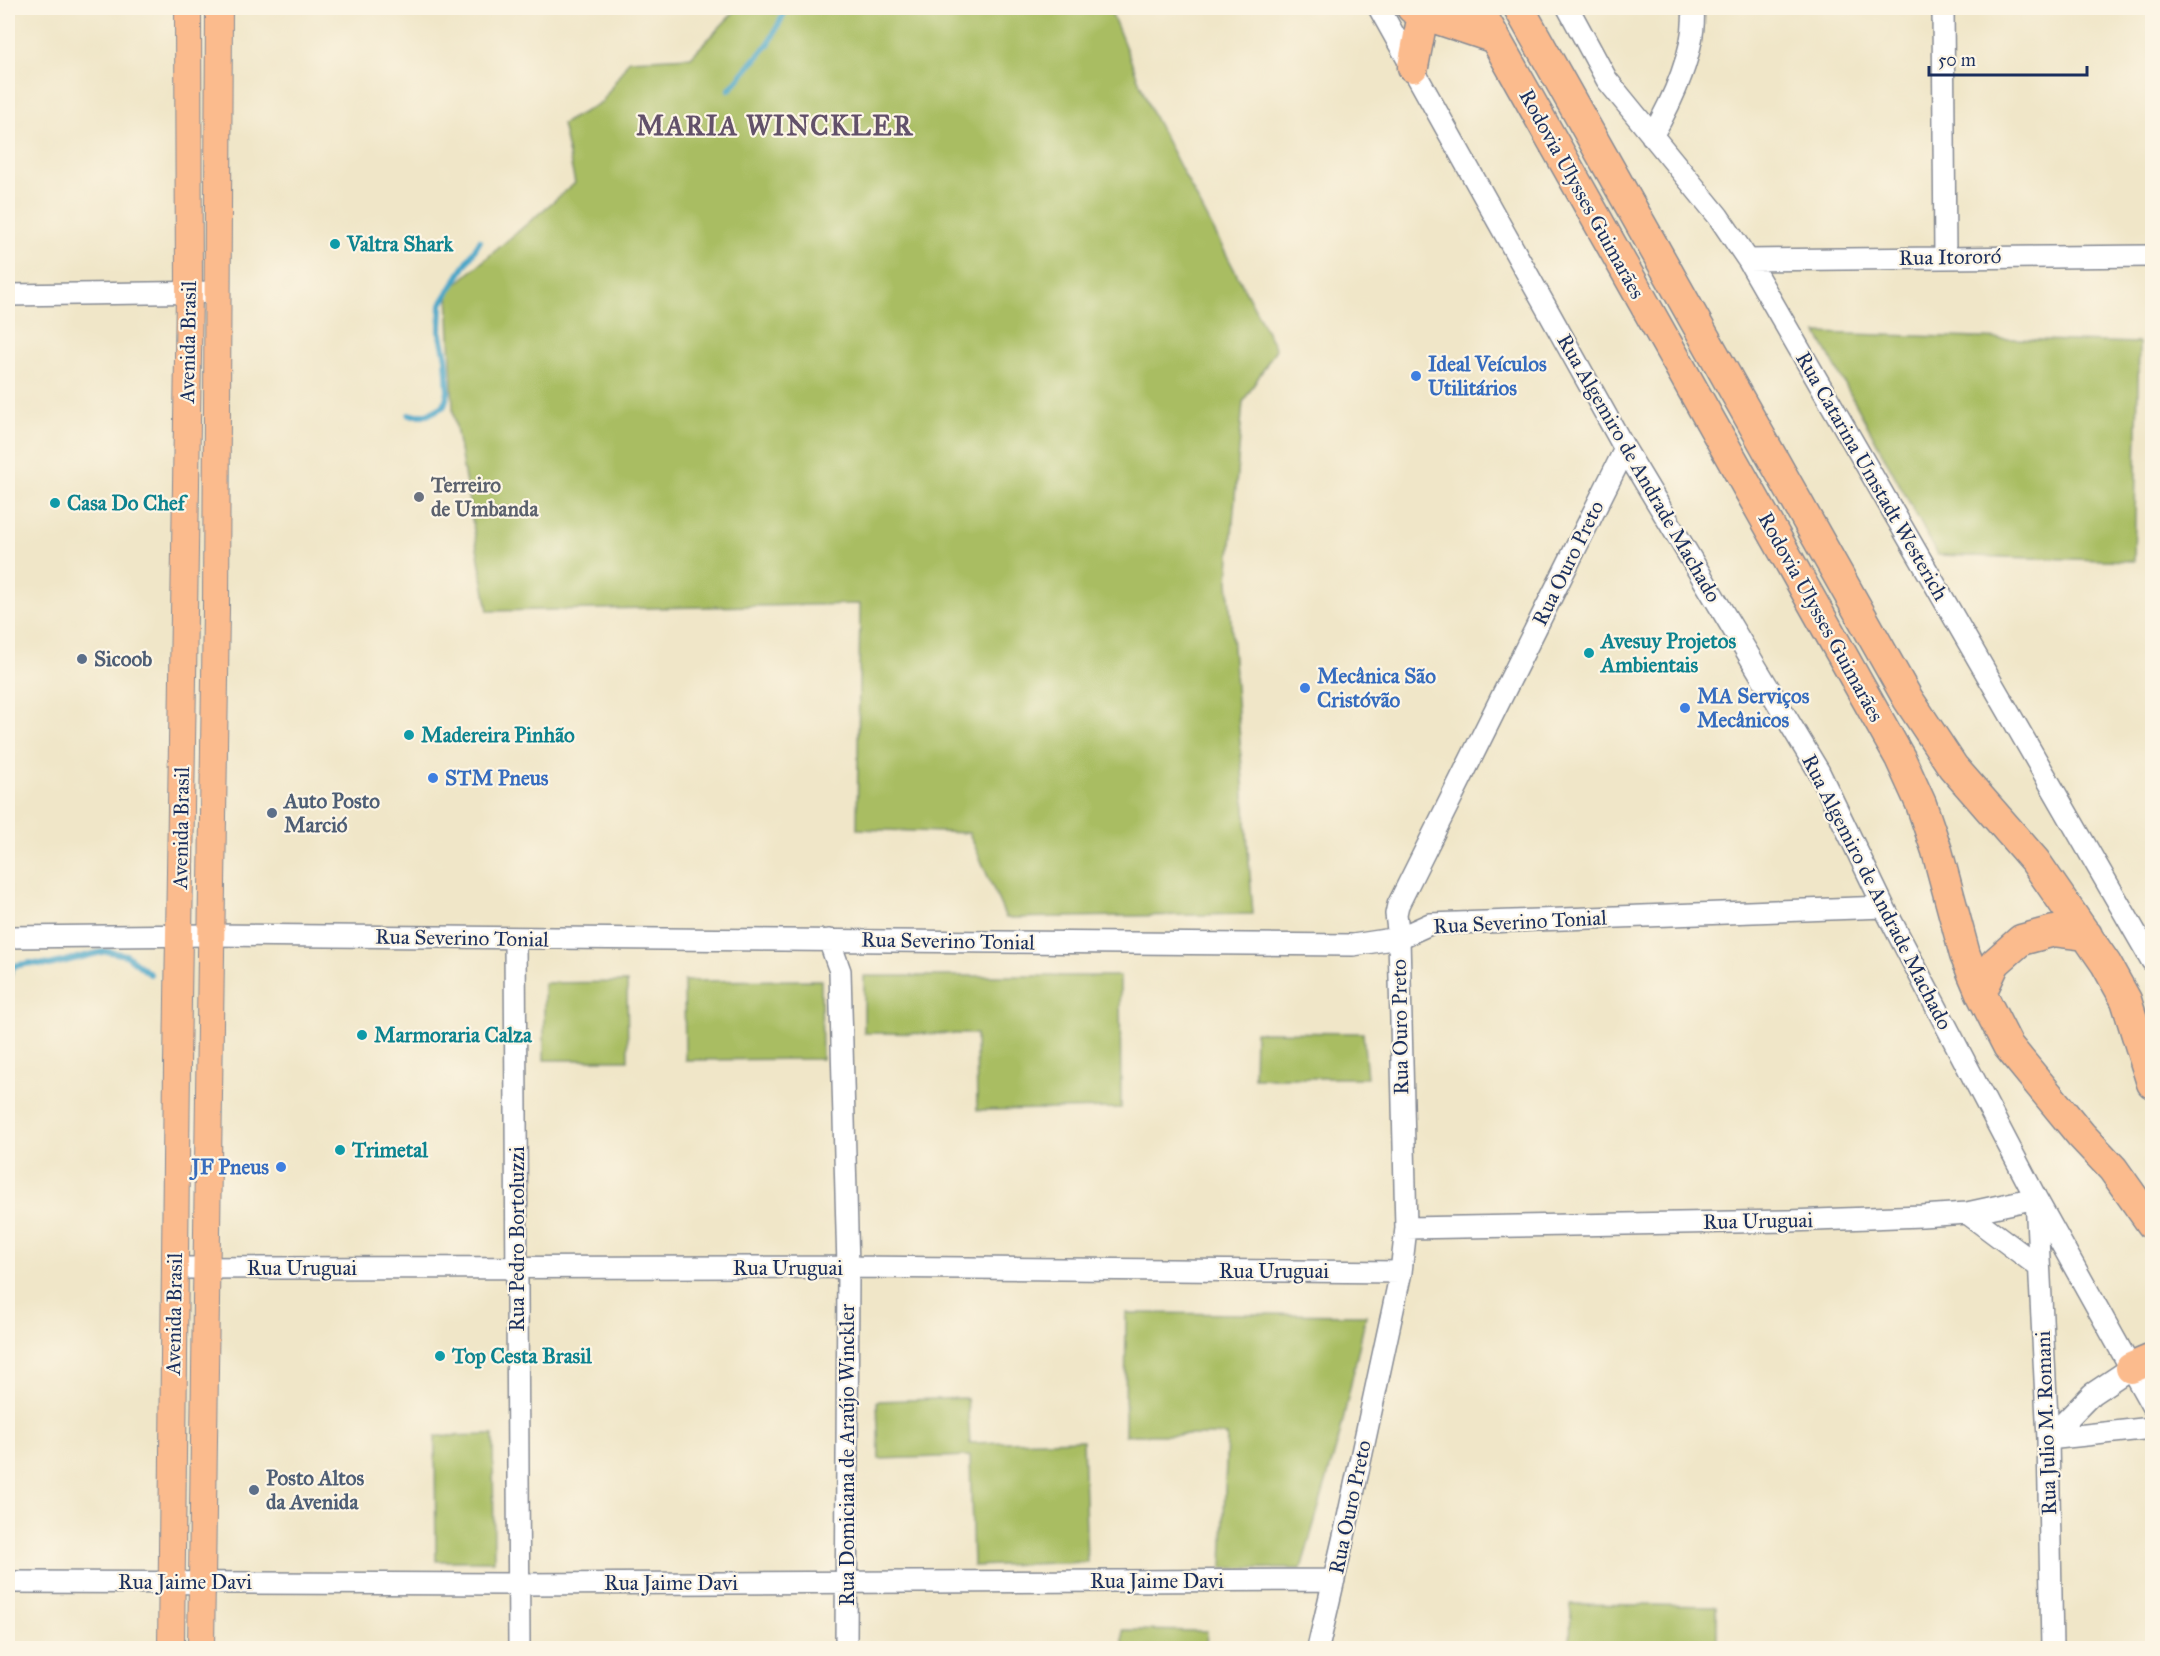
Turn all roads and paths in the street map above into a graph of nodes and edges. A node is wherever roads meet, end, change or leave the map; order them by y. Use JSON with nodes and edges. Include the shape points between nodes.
{"nodes":[{"id":1,"x":188,"y":8,"type":"edge"},
{"id":2,"x":219,"y":8,"type":"edge"},
{"id":3,"x":1379,"y":8,"type":"edge"},
{"id":4,"x":1478,"y":8,"type":"edge"},
{"id":5,"x":1519,"y":8,"type":"edge"},
{"id":6,"x":1568,"y":8,"type":"edge"},
{"id":7,"x":1693,"y":8,"type":"edge"},
{"id":8,"x":1943,"y":8,"type":"edge"},
{"id":9,"x":1418,"y":11,"type":"edge"},
{"id":10,"x":1495,"y":38,"type":"junction"},
{"id":11,"x":1413,"y":67,"type":"junction"},
{"id":12,"x":1652,"y":136,"type":"junction"},
{"id":13,"x":2152,"y":256,"type":"edge"},
{"id":14,"x":1945,"y":257,"type":"junction"},
{"id":15,"x":1748,"y":260,"type":"junction"},
{"id":16,"x":203,"y":292,"type":"junction"},
{"id":17,"x":8,"y":295,"type":"edge"},
{"id":18,"x":1625,"y":449,"type":"junction"},
{"id":19,"x":185,"y":609,"type":"junction"},
{"id":20,"x":216,"y":609,"type":"junction"},
{"id":21,"x":1884,"y":908,"type":"junction"},
{"id":22,"x":179,"y":935,"type":"junction"},
{"id":23,"x":211,"y":935,"type":"junction"},
{"id":24,"x":2087,"y":935,"type":"junction"},
{"id":25,"x":8,"y":937,"type":"edge"},
{"id":26,"x":515,"y":938,"type":"junction"},
{"id":27,"x":1399,"y":938,"type":"junction"},
{"id":28,"x":829,"y":940,"type":"junction"},
{"id":29,"x":2152,"y":961,"type":"edge"},
{"id":30,"x":1981,"y":993,"type":"junction"},
{"id":31,"x":2152,"y":1083,"type":"edge"},
{"id":32,"x":2036,"y":1198,"type":"junction"},
{"id":33,"x":1967,"y":1213,"type":"junction"},
{"id":34,"x":2152,"y":1224,"type":"edge"},
{"id":35,"x":1406,"y":1228,"type":"junction"},
{"id":36,"x":2039,"y":1267,"type":"junction"},
{"id":37,"x":175,"y":1268,"type":"junction"},
{"id":38,"x":206,"y":1268,"type":"junction"},
{"id":39,"x":517,"y":1268,"type":"junction"},
{"id":40,"x":848,"y":1268,"type":"junction"},
{"id":41,"x":1401,"y":1272,"type":"junction"},
{"id":42,"x":2142,"y":1363,"type":"edge"},
{"id":43,"x":2152,"y":1406,"type":"edge"},
{"id":44,"x":2152,"y":1428,"type":"edge"},
{"id":45,"x":2048,"y":1439,"type":"junction"},
{"id":46,"x":1334,"y":1580,"type":"junction"},
{"id":47,"x":8,"y":1582,"type":"edge"},
{"id":48,"x":170,"y":1582,"type":"junction"},
{"id":49,"x":201,"y":1582,"type":"junction"},
{"id":50,"x":846,"y":1582,"type":"junction"},
{"id":51,"x":518,"y":1584,"type":"junction"},
{"id":52,"x":171,"y":1648,"type":"edge"},
{"id":53,"x":201,"y":1648,"type":"edge"},
{"id":54,"x":519,"y":1648,"type":"edge"},
{"id":55,"x":846,"y":1648,"type":"edge"},
{"id":56,"x":1318,"y":1648,"type":"edge"},
{"id":57,"x":2052,"y":1648,"type":"edge"}],
"edges":[{"from":1,"to":16,"type":"main road","name":"Avenida Brasil"},
{"from":2,"to":16,"type":"main road","name":"Avenida Brasil"},
{"from":3,"to":11,"type":"street","name":"Rua Algemiro de Andrade Machado"},
{"from":4,"to":10,"type":"highway","name":"Rodovia Ulysses Guimarães"},
{"from":5,"to":24,"type":"highway","name":"Rodovia Ulysses Guimarães","via":[[1908,699],[1953,767],[2036,861]]},
{"from":6,"to":12,"type":"street","name":"Rua Catarina Umstadt Westerich","via":[[1607,80]]},
{"from":7,"to":12,"type":"street","via":[[1694,22],[1683,67],[1670,106]]},
{"from":8,"to":14,"type":"street"},
{"from":9,"to":10,"type":"highway"},
{"from":9,"to":11,"type":"highway"},
{"from":10,"to":30,"type":"highway","name":"Rodovia Ulysses Guimarães","via":[[1900,758],[1937,851],[1965,956]]},
{"from":11,"to":18,"type":"street","name":"Rua Algemiro de Andrade Machado"},
{"from":12,"to":15,"type":"street","name":"Rua Catarina Umstadt Westerich","via":[[1718,216]]},
{"from":13,"to":14,"type":"street","name":"Rua Itororó"},
{"from":14,"to":15,"type":"street","name":"Rua Itororó"},
{"from":15,"to":29,"type":"street","name":"Rua Catarina Umstadt Westerich"},
{"from":16,"to":17,"type":"street"},
{"from":16,"to":19,"type":"main road","name":"Avenida Brasil"},
{"from":16,"to":20,"type":"main road","name":"Avenida Brasil"},
{"from":18,"to":21,"type":"street","name":"Rua Algemiro de Andrade Machado","via":[[1819,772]]},
{"from":18,"to":27,"type":"street","name":"Rua Ouro Preto","via":[[1398,905]]},
{"from":19,"to":20,"type":"main road"},
{"from":19,"to":22,"type":"main road","name":"Avenida Brasil"},
{"from":20,"to":23,"type":"main road","name":"Avenida Brasil"},
{"from":21,"to":27,"type":"street","name":"Rua Severino Tonial","via":[[1430,924]]},
{"from":21,"to":32,"type":"street","name":"Rua Algemiro de Andrade Machado"},
{"from":22,"to":23,"type":"street","name":"Rua Severino Tonial"},
{"from":22,"to":25,"type":"street","name":"Rua Severino Tonial"},
{"from":22,"to":37,"type":"main road","name":"Avenida Brasil"},
{"from":23,"to":26,"type":"street","name":"Rua Severino Tonial"},
{"from":23,"to":38,"type":"main road","name":"Avenida Brasil"},
{"from":24,"to":30,"type":"highway","via":[[2054,931],[2021,940],[1995,963]]},
{"from":24,"to":31,"type":"highway","name":"Rodovia Ulysses Guimarães","via":[[2126,1000]]},
{"from":26,"to":28,"type":"street","name":"Rua Severino Tonial"},
{"from":26,"to":39,"type":"street","name":"Rua Pedro Bortoluzzi"},
{"from":27,"to":28,"type":"street","name":"Rua Severino Tonial","via":[[1353,945]]},
{"from":27,"to":35,"type":"street","name":"Rua Ouro Preto"},
{"from":28,"to":40,"type":"street","name":"Rua Domiciana de Araújo Winckler","via":[[840,971]]},
{"from":30,"to":34,"type":"highway","name":"Rodovia Ulysses Guimarães","via":[[2008,1046],[2113,1169]]},
{"from":32,"to":33,"type":"street","name":"Rua Uruguai"},
{"from":32,"to":36,"type":"street","name":"Rua Julio M. Romani"},
{"from":32,"to":42,"type":"street","name":"Rua Algemiro de Andrade Machado"},
{"from":33,"to":35,"type":"street","name":"Rua Uruguai","via":[[1789,1221]]},
{"from":33,"to":36,"type":"street"},
{"from":35,"to":41,"type":"street","name":"Rua Ouro Preto"},
{"from":36,"to":45,"type":"street","name":"Rua Julio M. Romani"},
{"from":37,"to":38,"type":"street","name":"Rua Uruguai"},
{"from":37,"to":48,"type":"main road","name":"Avenida Brasil"},
{"from":38,"to":39,"type":"street","name":"Rua Uruguai"},
{"from":38,"to":49,"type":"main road","name":"Avenida Brasil"},
{"from":39,"to":40,"type":"street","name":"Rua Uruguai"},
{"from":39,"to":51,"type":"street","name":"Rua Pedro Bortoluzzi"},
{"from":40,"to":41,"type":"street","name":"Rua Uruguai"},
{"from":40,"to":50,"type":"street","name":"Rua Domiciana de Araújo Winckler"},
{"from":41,"to":46,"type":"street","name":"Rua Ouro Preto"},
{"from":42,"to":43,"type":"street","name":"Rua Algemiro de Andrade Machado"},
{"from":42,"to":45,"type":"street","via":[[2092,1394]]},
{"from":44,"to":45,"type":"street"},
{"from":45,"to":57,"type":"street","name":"Rua Julio M. Romani"},
{"from":46,"to":50,"type":"street","name":"Rua Jaime Davi"},
{"from":46,"to":56,"type":"street","name":"Rua Ouro Preto"},
{"from":47,"to":48,"type":"street","name":"Rua Jaime Davi"},
{"from":48,"to":49,"type":"street","name":"Rua Jaime Davi"},
{"from":48,"to":52,"type":"main road","name":"Avenida Brasil"},
{"from":49,"to":51,"type":"street","name":"Rua Jaime Davi"},
{"from":49,"to":53,"type":"main road","name":"Avenida Brasil"},
{"from":50,"to":51,"type":"street","name":"Rua Jaime Davi"},
{"from":50,"to":55,"type":"street","name":"Rua Domiciana de Araújo Winckler"},
{"from":51,"to":54,"type":"street","name":"Rua Pedro Bortoluzzi"}]}
